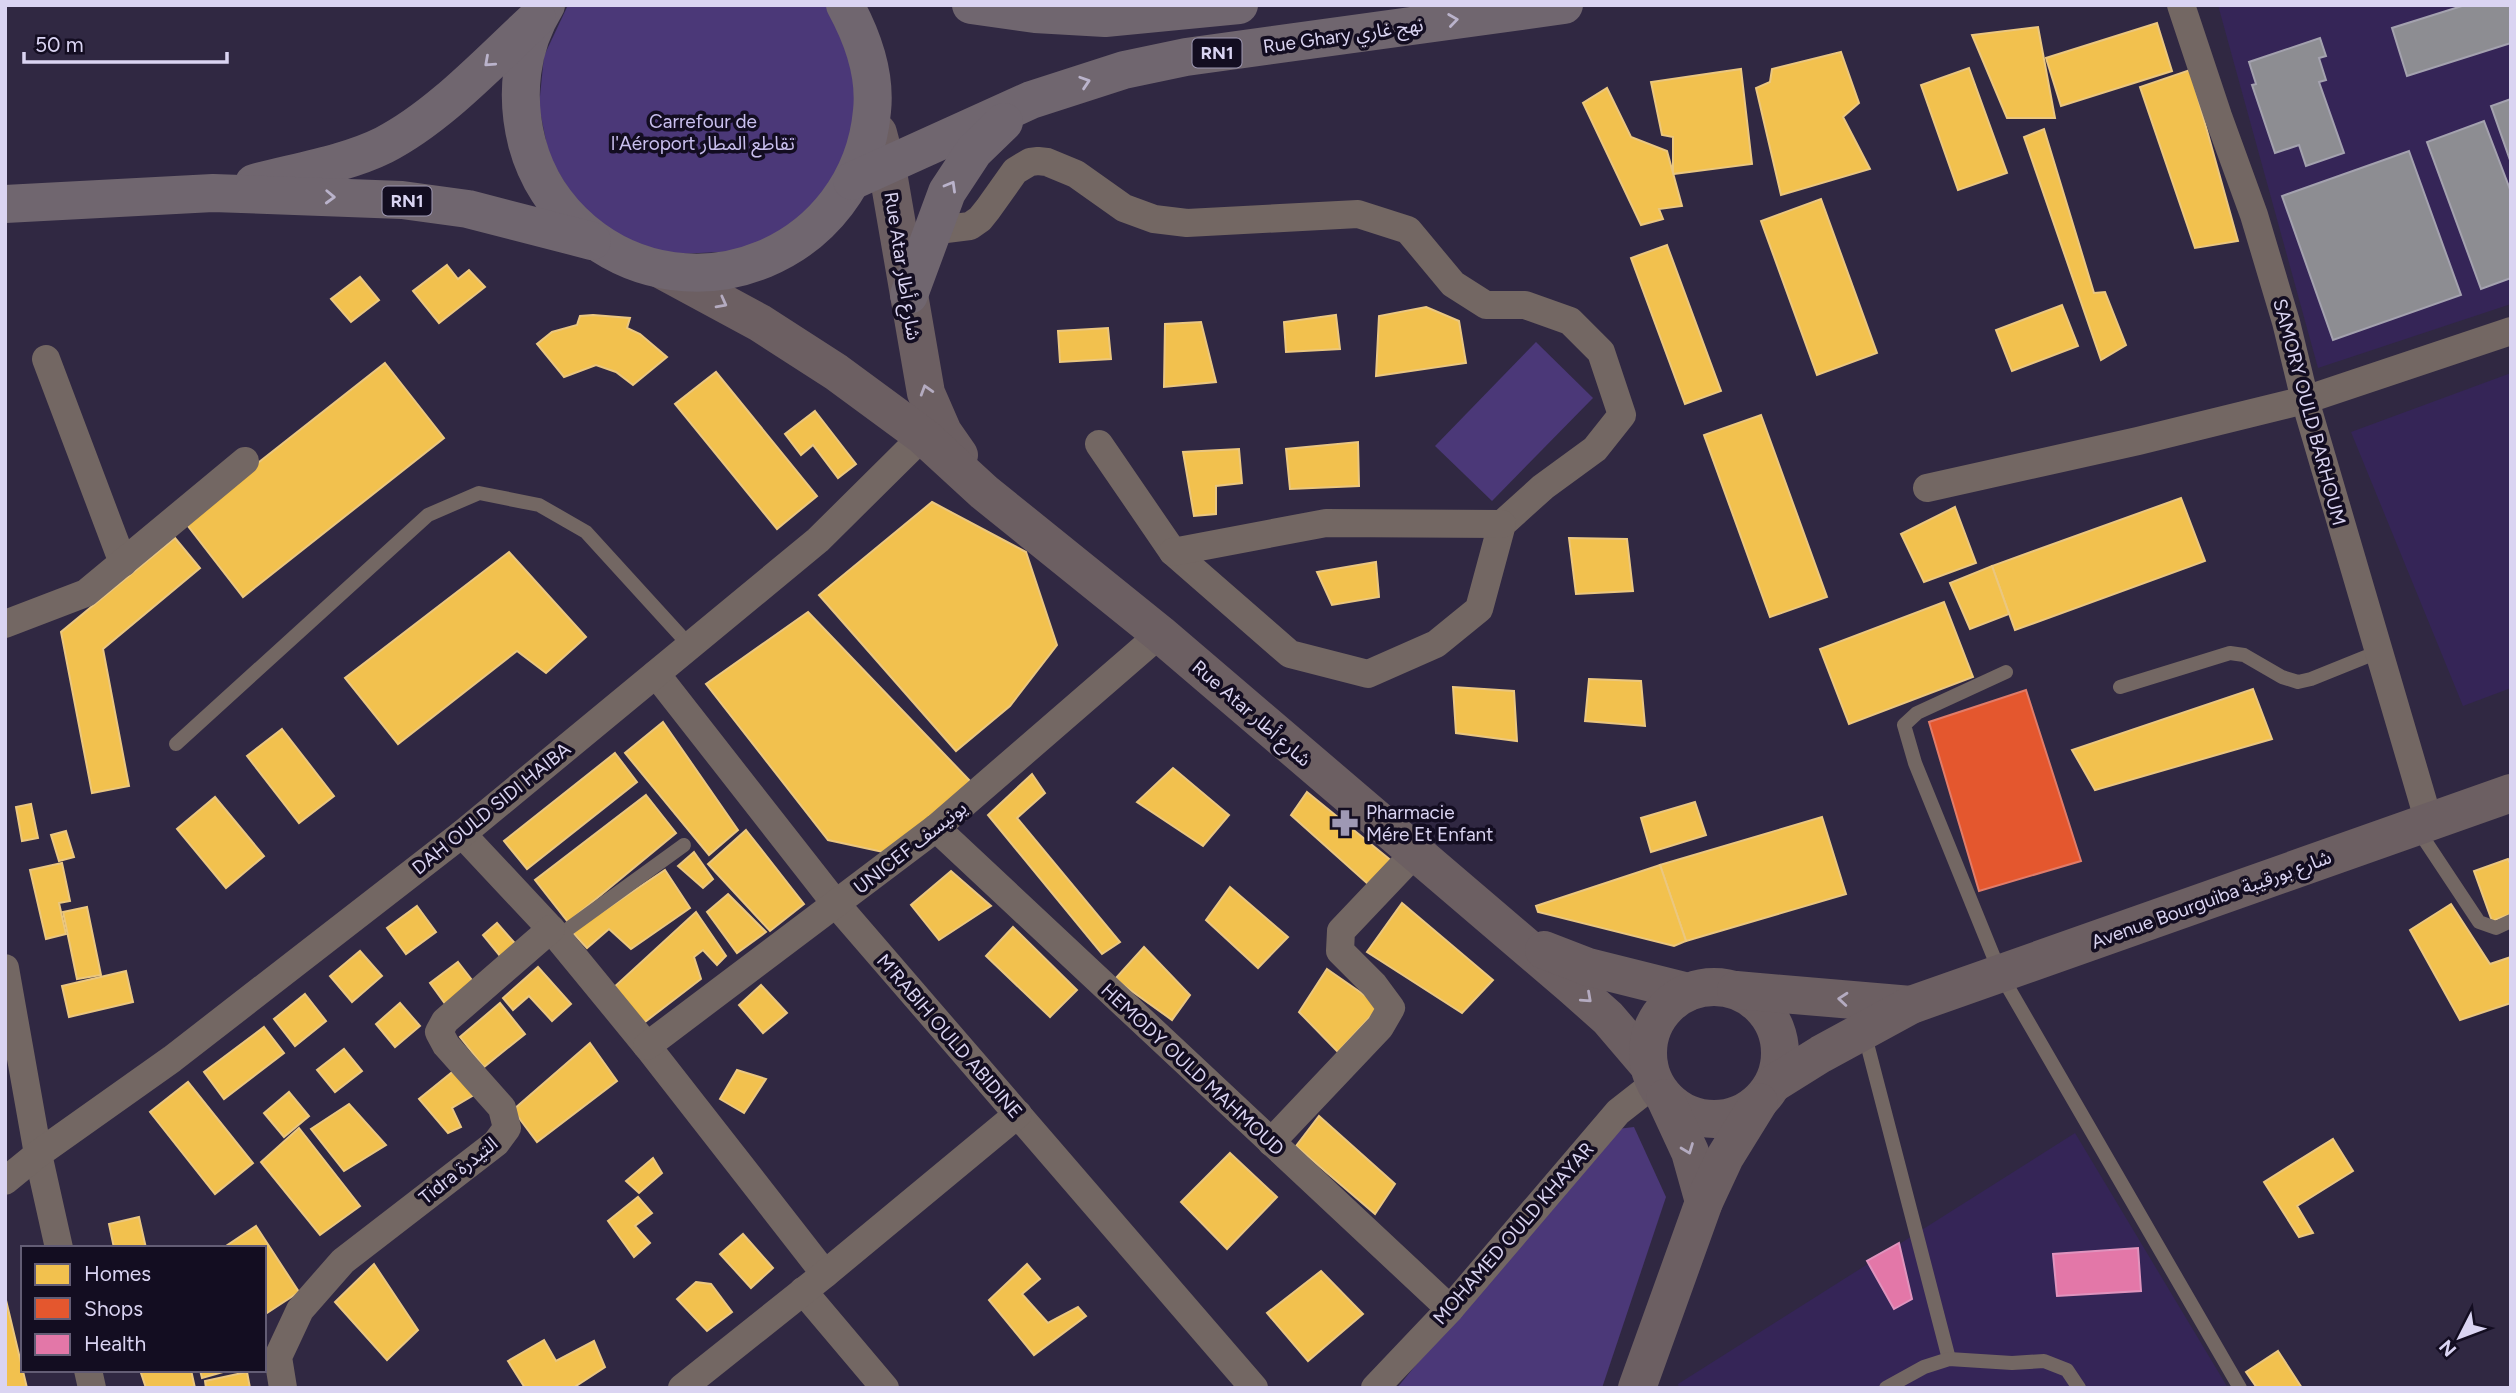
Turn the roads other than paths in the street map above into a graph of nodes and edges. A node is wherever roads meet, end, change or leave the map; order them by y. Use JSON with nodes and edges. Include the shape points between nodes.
{"nodes":[{"id":1,"x":845,"y":5,"type":"edge"},
{"id":2,"x":971,"y":5,"type":"edge"},
{"id":3,"x":1239,"y":5,"type":"edge"},
{"id":4,"x":1564,"y":5,"type":"edge"},
{"id":5,"x":2182,"y":5,"type":"edge"},
{"id":6,"x":542,"y":11,"type":"edge"},
{"id":7,"x":1031,"y":100,"type":"junction"},
{"id":8,"x":873,"y":110,"type":"junction"},
{"id":9,"x":887,"y":167,"type":"junction"},
{"id":10,"x":852,"y":181,"type":"junction"},
{"id":11,"x":213,"y":193,"type":"junction"},
{"id":12,"x":5,"y":204,"type":"edge"},
{"id":13,"x":933,"y":226,"type":"junction"},
{"id":14,"x":597,"y":242,"type":"junction"},
{"id":15,"x":662,"y":270,"type":"junction"},
{"id":16,"x":909,"y":295,"type":"junction"},
{"id":17,"x":2511,"y":331,"type":"edge"},
{"id":18,"x":46,"y":359,"type":"dead end"},
{"id":19,"x":2305,"y":400,"type":"junction"},
{"id":20,"x":923,"y":436,"type":"junction"},
{"id":21,"x":1099,"y":444,"type":"dead end"},
{"id":22,"x":245,"y":461,"type":"dead end"},
{"id":23,"x":1927,"y":488,"type":"dead end"},
{"id":24,"x":984,"y":492,"type":"junction"},
{"id":25,"x":1502,"y":524,"type":"junction"},
{"id":26,"x":1173,"y":552,"type":"junction"},
{"id":27,"x":123,"y":563,"type":"junction"},
{"id":28,"x":5,"y":624,"type":"edge"},
{"id":29,"x":1160,"y":634,"type":"junction"},
{"id":30,"x":690,"y":646,"type":"junction"},
{"id":31,"x":2378,"y":652,"type":"junction"},
{"id":32,"x":2006,"y":672,"type":"dead end"},
{"id":33,"x":656,"y":674,"type":"junction"},
{"id":34,"x":2120,"y":687,"type":"dead end"},
{"id":35,"x":176,"y":744,"type":"dead end"},
{"id":36,"x":2511,"y":793,"type":"edge"},
{"id":37,"x":2423,"y":824,"type":"junction"},
{"id":38,"x":936,"y":828,"type":"junction"},
{"id":39,"x":462,"y":834,"type":"junction"},
{"id":40,"x":684,"y":845,"type":"dead end"},
{"id":41,"x":1415,"y":853,"type":"junction"},
{"id":42,"x":836,"y":905,"type":"junction"},
{"id":43,"x":2511,"y":921,"type":"edge"},
{"id":44,"x":554,"y":933,"type":"junction"},
{"id":45,"x":1516,"y":939,"type":"junction"},
{"id":46,"x":5,"y":968,"type":"edge"},
{"id":47,"x":2001,"y":975,"type":"junction"},
{"id":48,"x":1735,"y":990,"type":"junction"},
{"id":49,"x":1688,"y":992,"type":"junction"},
{"id":50,"x":1911,"y":1005,"type":"junction"},
{"id":51,"x":1864,"y":1029,"type":"junction"},
{"id":52,"x":647,"y":1046,"type":"junction"},
{"id":53,"x":1656,"y":1082,"type":"junction"},
{"id":54,"x":1766,"y":1093,"type":"junction"},
{"id":55,"x":1017,"y":1114,"type":"junction"},
{"id":56,"x":1271,"y":1142,"type":"junction"},
{"id":57,"x":18,"y":1168,"type":"edge"},
{"id":58,"x":1704,"y":1202,"type":"junction"},
{"id":59,"x":58,"y":1246,"type":"edge"},
{"id":60,"x":814,"y":1282,"type":"junction"},
{"id":61,"x":1450,"y":1308,"type":"junction"},
{"id":62,"x":1949,"y":1359,"type":"junction"},
{"id":63,"x":283,"y":1388,"type":"edge"},
{"id":64,"x":682,"y":1388,"type":"edge"},
{"id":65,"x":885,"y":1388,"type":"edge"},
{"id":66,"x":1254,"y":1388,"type":"edge"},
{"id":67,"x":1375,"y":1388,"type":"edge"},
{"id":68,"x":1637,"y":1388,"type":"edge"},
{"id":69,"x":1886,"y":1388,"type":"edge"},
{"id":70,"x":2079,"y":1388,"type":"edge"},
{"id":71,"x":2240,"y":1388,"type":"edge"}],
"edges":[{"from":1,"to":8,"type":"highway","via":[[860,33],[870,71]]},
{"from":2,"to":3,"type":"highway","number":"RN1","via":[[1105,18]]},
{"from":7,"to":4,"type":"highway","name":"Rue Ghary نهج غاري","number":"RN1","one_way":true,"via":[[1124,70],[1186,57]]},
{"from":5,"to":19,"type":"street","name":"SAMORY OULD BARHOUM","via":[[2254,215]]},
{"from":6,"to":11,"type":"highway","number":"RN1","one_way":true,"via":[[425,121],[382,146]]},
{"from":6,"to":14,"type":"highway","via":[[526,50],[520,86],[522,122],[531,157],[547,190],[569,219]]},
{"from":7,"to":9,"type":"highway","name":"Rue Ghary نهج غاري","number":"RN1"},
{"from":13,"to":7,"type":"highway","one_way":true,"via":[[947,192],[974,151]]},
{"from":8,"to":9,"type":"street","name":"Rue Atar شارع أطار"},
{"from":8,"to":10,"type":"highway","via":[[866,147]]},
{"from":9,"to":10,"type":"highway","name":"Rue Ghary نهج غاري","number":"RN1"},
{"from":9,"to":16,"type":"street","name":"Rue Atar شارع أطار"},
{"from":10,"to":15,"type":"highway","via":[[831,212],[804,238],[772,257],[737,269],[699,274]]},
{"from":11,"to":12,"type":"highway","number":"RN1"},
{"from":11,"to":14,"type":"highway","number":"RN1","one_way":true,"via":[[402,200],[468,209]]},
{"from":13,"to":16,"type":"highway"},
{"from":13,"to":25,"type":"street","via":[[970,226],[1015,171],[1038,161],[1076,174],[1124,208],[1154,219],[1187,223],[1358,214],[1408,229],[1454,284],[1486,305],[1525,305],[1570,321],[1601,352],[1622,415],[1595,449]]},
{"from":14,"to":15,"type":"highway","via":[[628,260]]},
{"from":15,"to":20,"type":"street","name":"Rue Atar شارع أطار","one_way":true,"via":[[760,323]]},
{"from":24,"to":16,"type":"street","name":"Rue Atar شارع أطار","one_way":true,"via":[[943,432],[926,393]]},
{"from":17,"to":19,"type":"street"},
{"from":18,"to":27,"type":"street"},
{"from":19,"to":23,"type":"street"},
{"from":19,"to":31,"type":"street","name":"SAMORY OULD BARHOUM"},
{"from":20,"to":24,"type":"street","name":"Rue Atar شارع أطار"},
{"from":20,"to":30,"type":"street","name":"DAH OULD SIDI HAIBA","via":[[818,540]]},
{"from":21,"to":26,"type":"street"},
{"from":22,"to":27,"type":"street"},
{"from":24,"to":29,"type":"street","name":"Rue Atar شارع أطار"},
{"from":25,"to":26,"type":"street","via":[[1326,523]]},
{"from":25,"to":26,"type":"street","via":[[1479,609],[1436,644],[1368,674],[1290,654]]},
{"from":27,"to":28,"type":"street","via":[[86,593]]},
{"from":29,"to":38,"type":"street","name":"UNICEF يونيسف"},
{"from":29,"to":41,"type":"street","name":"Rue Atar شارع أطار"},
{"from":30,"to":33,"type":"street","name":"DAH OULD SIDI HAIBA"},
{"from":30,"to":35,"type":"lane","via":[[586,532],[539,505],[480,493],[428,515]]},
{"from":31,"to":34,"type":"lane","via":[[2298,682],[2244,655],[2230,653]]},
{"from":31,"to":37,"type":"street","name":"SAMORY OULD BARHOUM"},
{"from":32,"to":47,"type":"lane","via":[[1917,713],[1904,725]]},
{"from":33,"to":39,"type":"street","name":"DAH OULD SIDI HAIBA"},
{"from":33,"to":42,"type":"street","name":"M'RABIH OULD ABIDINE"},
{"from":36,"to":37,"type":"street","name":"Avenue Bourguiba شارع بورقيبة"},
{"from":37,"to":43,"type":"lane","via":[[2480,922],[2496,928]]},
{"from":37,"to":47,"type":"street","name":"Avenue Bourguiba شارع بورقيبة"},
{"from":38,"to":42,"type":"street","name":"UNICEF يونيسف"},
{"from":38,"to":56,"type":"street","name":"HEMODY OULD MAHMOUD"},
{"from":39,"to":44,"type":"street"},
{"from":39,"to":57,"type":"street","name":"DAH OULD SIDI HAIBA","via":[[172,1059]]},
{"from":40,"to":44,"type":"lane"},
{"from":41,"to":45,"type":"street","name":"Rue Atar شارع أطار"},
{"from":41,"to":56,"type":"street","via":[[1341,930],[1340,951],[1391,1008],[1380,1027]]},
{"from":42,"to":52,"type":"street","name":"UNICEF يونيسف"},
{"from":42,"to":55,"type":"street","name":"M'RABIH OULD ABIDINE"},
{"from":44,"to":52,"type":"street"},
{"from":44,"to":63,"type":"street","name":"Tidra التيدرة","via":[[444,1021],[439,1032],[502,1108],[507,1128],[496,1143],[343,1261],[300,1310],[278,1357]]},
{"from":45,"to":49,"type":"street","name":"Rue Atar شارع أطار","via":[[1588,967]]},
{"from":45,"to":53,"type":"street","name":"Rue Atar شارع أطار","one_way":true,"via":[[1608,1018]]},
{"from":46,"to":57,"type":"street"},
{"from":47,"to":50,"type":"street","name":"Avenue Bourguiba شارع بورقيبة"},
{"from":47,"to":71,"type":"lane"},
{"from":48,"to":49,"type":"street","via":[[1704,987]]},
{"from":50,"to":48,"type":"street","name":"Avenue Bourguiba شارع بورقيبة","one_way":true},
{"from":48,"to":54,"type":"street","via":[[1756,1001],[1771,1019],[1779,1040],[1780,1063]]},
{"from":49,"to":53,"type":"street","via":[[1669,1004],[1655,1022],[1648,1043]]},
{"from":50,"to":51,"type":"street","name":"Avenue Bourguiba شارع بورقيبة"},
{"from":51,"to":54,"type":"street","name":"Avenue Bourguiba شارع بورقيبة"},
{"from":51,"to":62,"type":"lane"},
{"from":52,"to":60,"type":"street"},
{"from":53,"to":54,"type":"street","via":[[1687,1113],[1712,1119],[1737,1115]]},
{"from":53,"to":58,"type":"street","one_way":true,"via":[[1690,1152]]},
{"from":53,"to":61,"type":"street","name":"MOHAMED OULD KHAYAR","via":[[1618,1112]]},
{"from":54,"to":58,"type":"street","via":[[1725,1157]]},
{"from":55,"to":60,"type":"street"},
{"from":55,"to":66,"type":"street","name":"M'RABIH OULD ABIDINE"},
{"from":56,"to":61,"type":"street","name":"HEMODY OULD MAHMOUD"},
{"from":57,"to":59,"type":"street"},
{"from":58,"to":68,"type":"street"},
{"from":60,"to":64,"type":"street"},
{"from":60,"to":65,"type":"street"},
{"from":61,"to":67,"type":"street","name":"MOHAMED OULD KHAYAR"},
{"from":62,"to":69,"type":"lane"},
{"from":62,"to":70,"type":"lane","via":[[2044,1362],[2067,1370]]}]}
